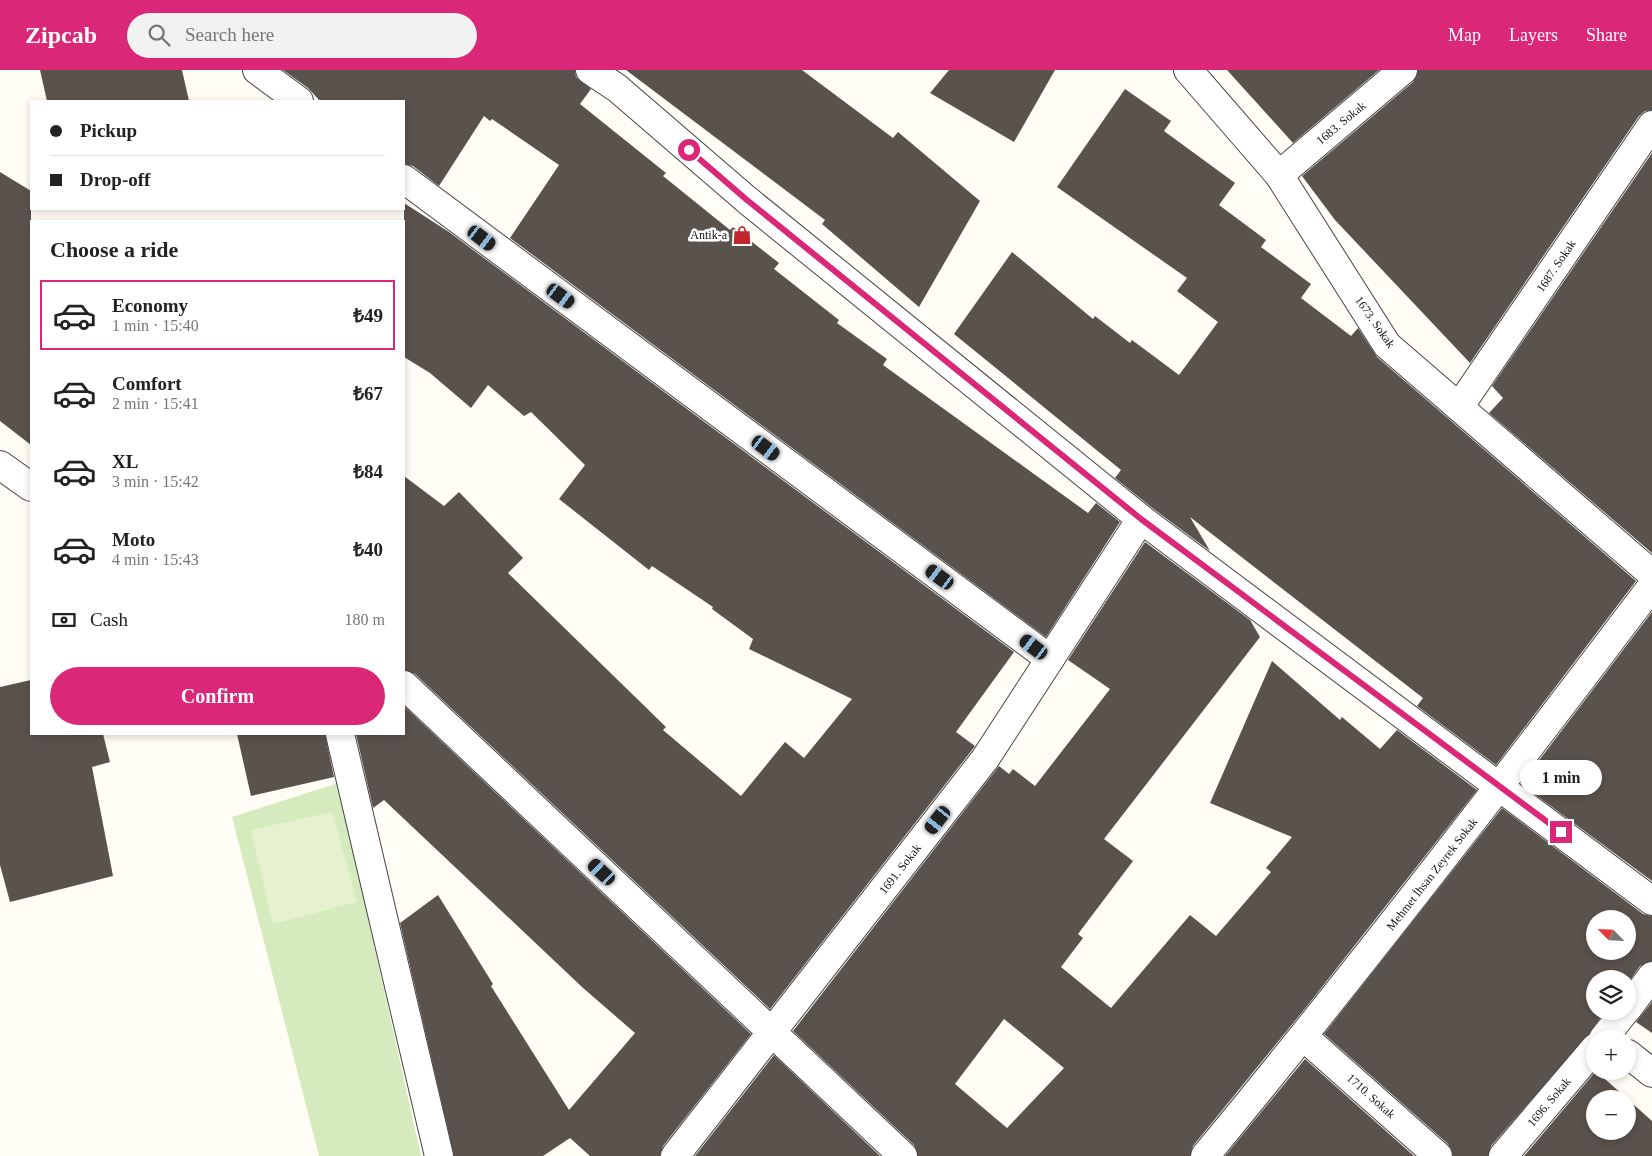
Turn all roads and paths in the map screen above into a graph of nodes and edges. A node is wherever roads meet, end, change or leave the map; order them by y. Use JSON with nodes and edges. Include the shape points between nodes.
{"nodes":[{"id":1,"x":257,"y":70,"type":"edge"},
{"id":2,"x":590,"y":70,"type":"edge"},
{"id":3,"x":1188,"y":70,"type":"edge"},
{"id":4,"x":1403,"y":70,"type":"edge"},
{"id":5,"x":298,"y":100,"type":"edge"},
{"id":6,"x":1652,"y":125,"type":"edge"},
{"id":7,"x":1278,"y":175,"type":"junction"},
{"id":8,"x":405,"y":180,"type":"edge"},
{"id":9,"x":1459,"y":407,"type":"junction"},
{"id":10,"x":0,"y":465,"type":"edge"},
{"id":11,"x":30,"y":486,"type":"edge"},
{"id":12,"x":1141,"y":519,"type":"junction"},
{"id":13,"x":1652,"y":574,"type":"edge"},
{"id":14,"x":1652,"y":586,"type":"edge"},
{"id":15,"x":1050,"y":659,"type":"junction"},
{"id":16,"x":405,"y":686,"type":"edge"},
{"id":17,"x":340,"y":735,"type":"edge"},
{"id":18,"x":1500,"y":786,"type":"junction"},
{"id":19,"x":1652,"y":901,"type":"edge"},
{"id":20,"x":1652,"y":976,"type":"edge"},
{"id":21,"x":1636,"y":997,"type":"edge"},
{"id":22,"x":772,"y":1033,"type":"junction"},
{"id":23,"x":1304,"y":1037,"type":"junction"},
{"id":24,"x":1636,"y":1060,"type":"edge"},
{"id":25,"x":1586,"y":1061,"type":"edge"},
{"id":26,"x":1652,"y":1073,"type":"edge"},
{"id":27,"x":439,"y":1156,"type":"edge"},
{"id":28,"x":675,"y":1156,"type":"edge"},
{"id":29,"x":903,"y":1156,"type":"edge"},
{"id":30,"x":1205,"y":1156,"type":"edge"},
{"id":31,"x":1438,"y":1156,"type":"edge"},
{"id":32,"x":1503,"y":1156,"type":"edge"}],
"edges":[{"from":1,"to":5,"type":"street"},
{"from":2,"to":12,"type":"street","via":[[617,88],[747,200]]},
{"from":3,"to":7,"type":"street","name":"1673. Sokak"},
{"from":4,"to":7,"type":"street","name":"1683. Sokak"},
{"from":6,"to":9,"type":"street","name":"1687. Sokak"},
{"from":7,"to":9,"type":"street","name":"1673. Sokak","via":[[1388,345]]},
{"from":8,"to":15,"type":"street"},
{"from":9,"to":13,"type":"street","name":"1673. Sokak"},
{"from":10,"to":11,"type":"street"},
{"from":12,"to":15,"type":"street","name":"1691. Sokak"},
{"from":12,"to":18,"type":"street"},
{"from":14,"to":18,"type":"street","name":"Mehmet İhsan Zeyrek Sokak"},
{"from":15,"to":22,"type":"street","name":"1691. Sokak","via":[[985,759]]},
{"from":16,"to":22,"type":"street"},
{"from":17,"to":27,"type":"street"},
{"from":18,"to":19,"type":"street"},
{"from":18,"to":23,"type":"street","name":"Mehmet İhsan Zeyrek Sokak"},
{"from":20,"to":21,"type":"street"},
{"from":22,"to":28,"type":"street","name":"1691. Sokak"},
{"from":22,"to":29,"type":"street"},
{"from":23,"to":30,"type":"street","name":"Mehmet İhsan Zeyrek Sokak"},
{"from":23,"to":31,"type":"street","name":"1710. Sokak"},
{"from":24,"to":26,"type":"street"},
{"from":25,"to":32,"type":"street","name":"1696. Sokak"}]}
